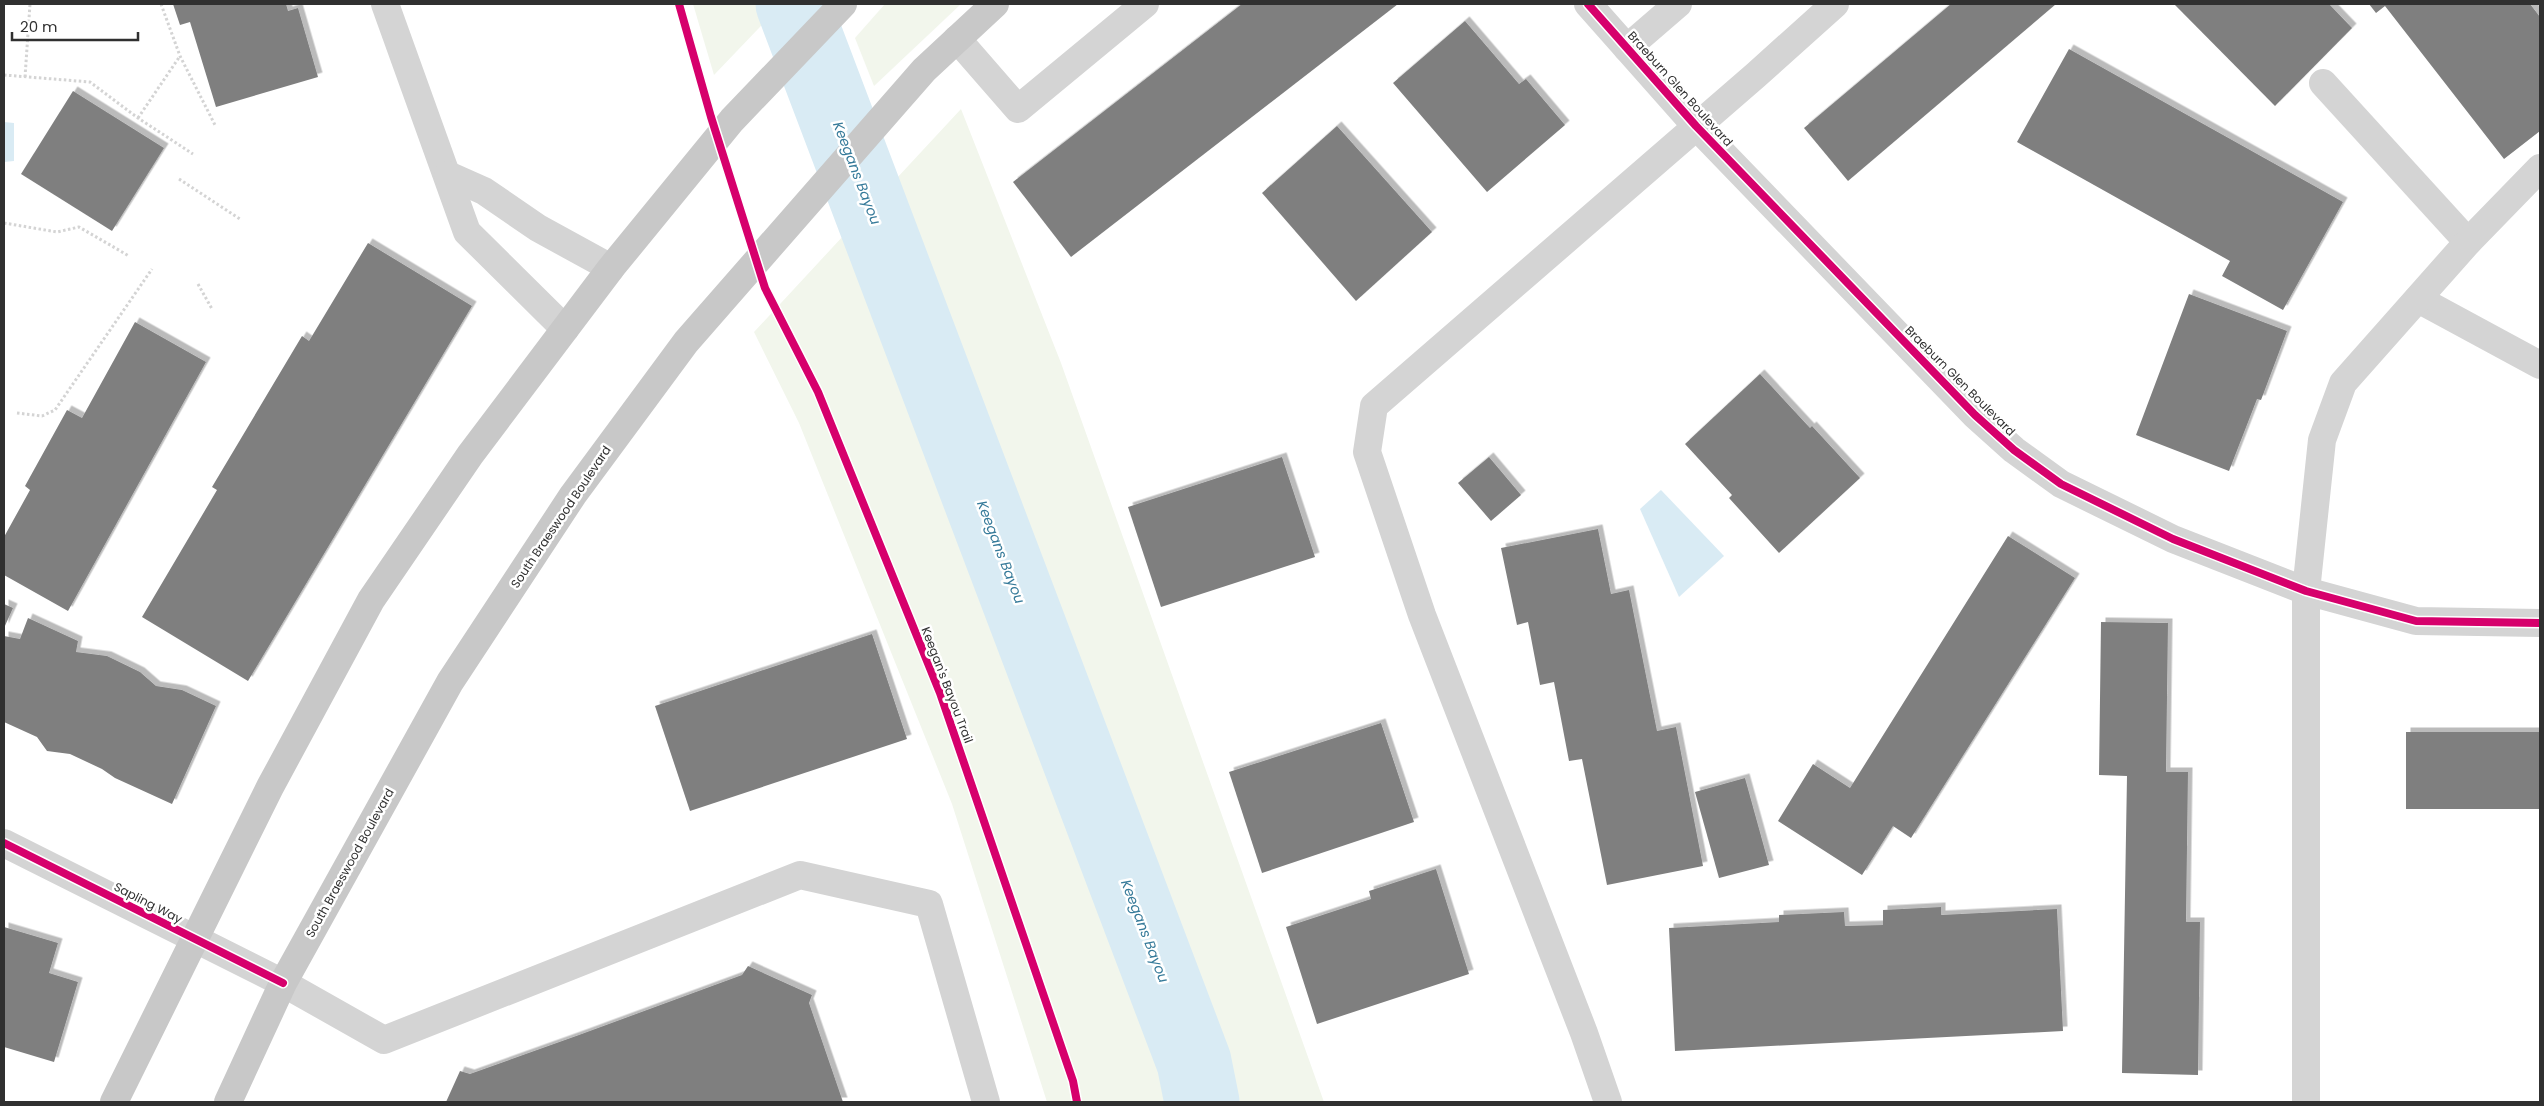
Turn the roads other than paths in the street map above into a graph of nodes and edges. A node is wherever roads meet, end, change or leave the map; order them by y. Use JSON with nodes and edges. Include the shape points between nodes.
{"nodes":[{"id":1,"x":385,"y":4,"type":"edge"},
{"id":2,"x":843,"y":4,"type":"edge"},
{"id":3,"x":995,"y":4,"type":"edge"},
{"id":4,"x":1145,"y":4,"type":"edge"},
{"id":5,"x":1588,"y":4,"type":"edge"},
{"id":6,"x":1678,"y":4,"type":"edge"},
{"id":7,"x":1835,"y":4,"type":"edge"},
{"id":8,"x":958,"y":39,"type":"junction"},
{"id":9,"x":1627,"y":48,"type":"junction"},
{"id":10,"x":2323,"y":83,"type":"dead end"},
{"id":11,"x":1696,"y":126,"type":"junction"},
{"id":12,"x":2540,"y":168,"type":"edge"},
{"id":13,"x":448,"y":175,"type":"junction"},
{"id":14,"x":2468,"y":242,"type":"junction"},
{"id":15,"x":611,"y":268,"type":"junction"},
{"id":16,"x":2418,"y":299,"type":"junction"},
{"id":17,"x":564,"y":329,"type":"junction"},
{"id":18,"x":2540,"y":365,"type":"edge"},
{"id":19,"x":2306,"y":591,"type":"junction"},
{"id":20,"x":2540,"y":623,"type":"edge"},
{"id":21,"x":4,"y":843,"type":"edge"},
{"id":22,"x":193,"y":938,"type":"junction"},
{"id":23,"x":283,"y":983,"type":"junction"},
{"id":24,"x":114,"y":1102,"type":"edge"},
{"id":25,"x":228,"y":1102,"type":"edge"},
{"id":26,"x":986,"y":1102,"type":"edge"},
{"id":27,"x":1608,"y":1102,"type":"edge"},
{"id":28,"x":2306,"y":1102,"type":"edge"}],
"edges":[{"from":1,"to":13,"type":"street"},
{"from":2,"to":15,"type":"main road","via":[[732,120]]},
{"from":3,"to":8,"type":"main road","name":"South Braeswood Boulevard"},
{"from":4,"to":8,"type":"street","via":[[1018,109]]},
{"from":5,"to":9,"type":"street","name":"Braeburn Glen Boulevard"},
{"from":6,"to":9,"type":"street"},
{"from":7,"to":11,"type":"street"},
{"from":8,"to":23,"type":"main road","name":"South Braeswood Boulevard","via":[[924,70],[686,342],[573,494],[450,682]]},
{"from":9,"to":11,"type":"street","name":"Braeburn Glen Boulevard"},
{"from":10,"to":14,"type":"street"},
{"from":11,"to":19,"type":"street","name":"Braeburn Glen Boulevard","via":[[1968,408],[2014,450],[2060,484],[2112,510],[2173,539]]},
{"from":11,"to":27,"type":"street","via":[[1374,406],[1367,452],[1422,614]]},
{"from":12,"to":14,"type":"street"},
{"from":13,"to":15,"type":"street","via":[[484,191],[538,228]]},
{"from":13,"to":17,"type":"street","via":[[467,232]]},
{"from":14,"to":16,"type":"street"},
{"from":15,"to":17,"type":"main road"},
{"from":16,"to":18,"type":"street"},
{"from":16,"to":19,"type":"street","via":[[2343,383],[2322,440]]},
{"from":17,"to":22,"type":"main road","via":[[470,455],[371,600]]},
{"from":19,"to":20,"type":"street","name":"Braeburn Glen Boulevard","via":[[2416,620]]},
{"from":19,"to":28,"type":"street"},
{"from":21,"to":22,"type":"street","name":"Sapling Way"},
{"from":22,"to":23,"type":"street","name":"Sapling Way"},
{"from":22,"to":24,"type":"main road"},
{"from":23,"to":25,"type":"main road","name":"South Braeswood Boulevard"},
{"from":23,"to":26,"type":"street","name":"Sapling Way","via":[[384,1040],[800,875],[929,904]]}]}
